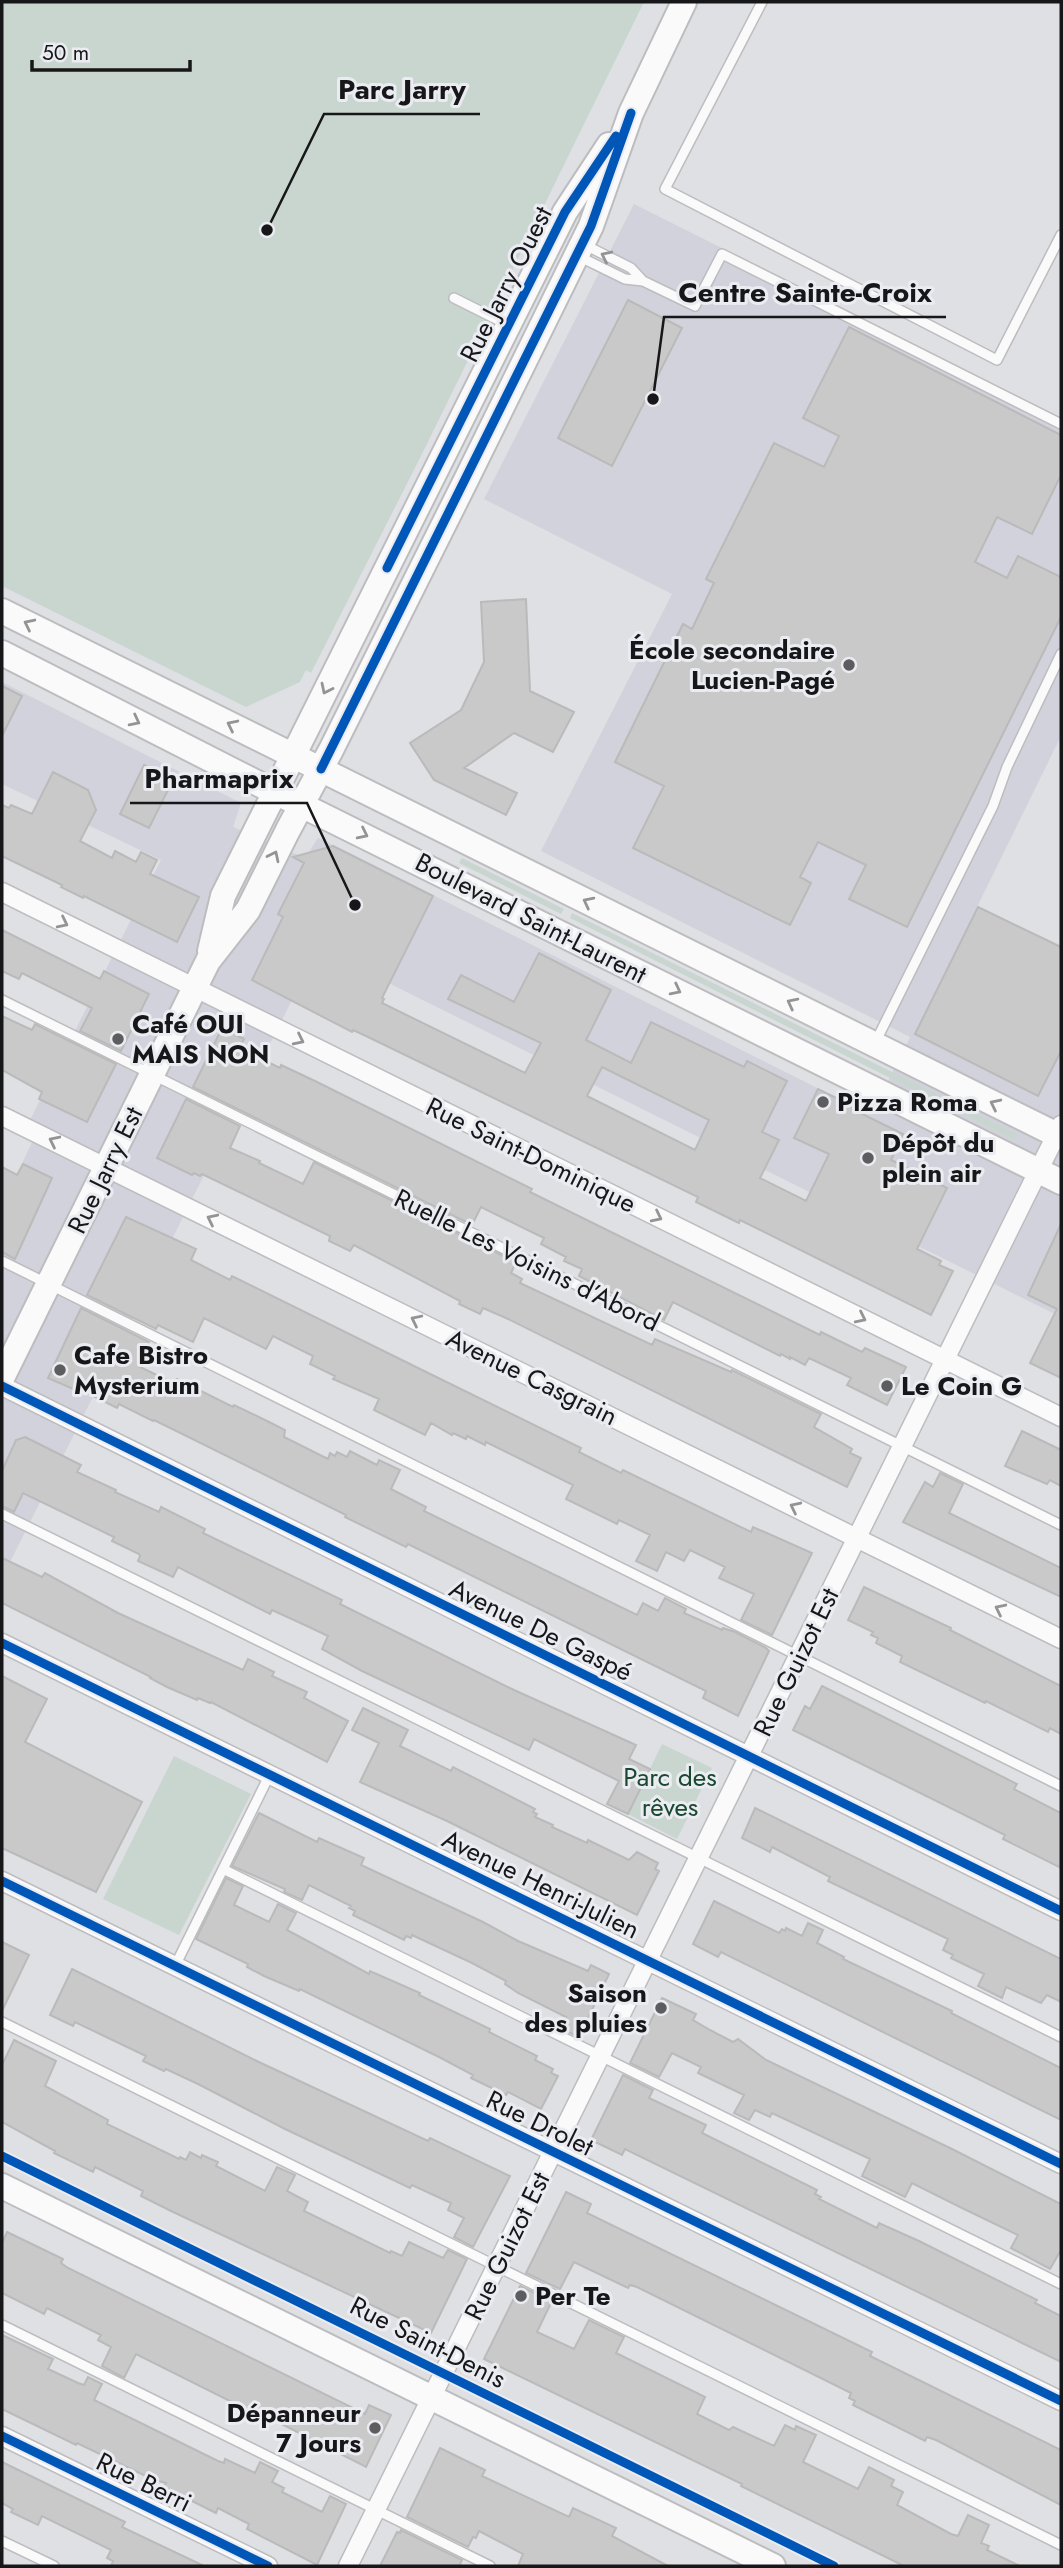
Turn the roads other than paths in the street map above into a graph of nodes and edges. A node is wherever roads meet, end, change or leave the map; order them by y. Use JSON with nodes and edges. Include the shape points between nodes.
{"nodes":[{"id":1,"x":684,"y":2,"type":"edge"},
{"id":2,"x":762,"y":2,"type":"edge"},
{"id":3,"x":631,"y":113,"type":"junction"},
{"id":4,"x":1061,"y":236,"type":"edge"},
{"id":5,"x":579,"y":250,"type":"junction"},
{"id":6,"x":454,"y":298,"type":"dead end"},
{"id":7,"x":508,"y":325,"type":"junction"},
{"id":8,"x":1061,"y":424,"type":"edge"},
{"id":9,"x":2,"y":611,"type":"edge"},
{"id":10,"x":2,"y":653,"type":"edge"},
{"id":11,"x":1061,"y":654,"type":"edge"},
{"id":12,"x":294,"y":755,"type":"junction"},
{"id":13,"x":321,"y":769,"type":"junction"},
{"id":14,"x":275,"y":791,"type":"junction"},
{"id":15,"x":302,"y":804,"type":"junction"},
{"id":16,"x":2,"y":892,"type":"edge"},
{"id":17,"x":208,"y":961,"type":"junction"},
{"id":18,"x":194,"y":988,"type":"junction"},
{"id":19,"x":2,"y":1000,"type":"edge"},
{"id":20,"x":874,"y":1045,"type":"junction"},
{"id":21,"x":152,"y":1074,"type":"junction"},
{"id":22,"x":2,"y":1116,"type":"edge"},
{"id":23,"x":1060,"y":1132,"type":"edge"},
{"id":24,"x":107,"y":1167,"type":"junction"},
{"id":25,"x":1038,"y":1171,"type":"junction"},
{"id":26,"x":1061,"y":1182,"type":"edge"},
{"id":27,"x":2,"y":1261,"type":"edge"},
{"id":28,"x":49,"y":1284,"type":"junction"},
{"id":29,"x":945,"y":1359,"type":"junction"},
{"id":30,"x":2,"y":1378,"type":"edge"},
{"id":31,"x":2,"y":1386,"type":"edge"},
{"id":32,"x":1061,"y":1417,"type":"edge"},
{"id":33,"x":901,"y":1447,"type":"junction"},
{"id":34,"x":2,"y":1514,"type":"edge"},
{"id":35,"x":1061,"y":1525,"type":"edge"},
{"id":36,"x":857,"y":1537,"type":"junction"},
{"id":37,"x":1061,"y":1639,"type":"edge"},
{"id":38,"x":2,"y":1643,"type":"edge"},
{"id":39,"x":798,"y":1656,"type":"junction"},
{"id":40,"x":750,"y":1756,"type":"junction"},
{"id":41,"x":269,"y":1776,"type":"junction"},
{"id":42,"x":1061,"y":1786,"type":"edge"},
{"id":43,"x":700,"y":1858,"type":"junction"},
{"id":44,"x":223,"y":1869,"type":"junction"},
{"id":45,"x":2,"y":1881,"type":"edge"},
{"id":46,"x":1061,"y":1911,"type":"edge"},
{"id":47,"x":648,"y":1960,"type":"junction"},
{"id":48,"x":174,"y":1966,"type":"junction"},
{"id":49,"x":2,"y":2022,"type":"edge"},
{"id":50,"x":1061,"y":2037,"type":"edge"},
{"id":51,"x":600,"y":2057,"type":"junction"},
{"id":52,"x":553,"y":2153,"type":"junction"},
{"id":53,"x":1061,"y":2164,"type":"edge"},
{"id":54,"x":2,"y":2186,"type":"edge"},
{"id":55,"x":497,"y":2266,"type":"junction"},
{"id":56,"x":1061,"y":2284,"type":"edge"},
{"id":57,"x":2,"y":2325,"type":"edge"},
{"id":58,"x":433,"y":2398,"type":"junction"},
{"id":59,"x":1061,"y":2401,"type":"edge"},
{"id":60,"x":2,"y":2435,"type":"edge"},
{"id":61,"x":376,"y":2510,"type":"junction"},
{"id":62,"x":2,"y":2541,"type":"edge"},
{"id":63,"x":1061,"y":2545,"type":"edge"},
{"id":64,"x":54,"y":2566,"type":"edge"},
{"id":65,"x":268,"y":2566,"type":"edge"},
{"id":66,"x":348,"y":2566,"type":"edge"},
{"id":67,"x":490,"y":2566,"type":"edge"},
{"id":68,"x":773,"y":2566,"type":"edge"}],
"edges":[{"from":1,"to":3,"type":"main road","name":"Rue Jarry Ouest"},
{"from":2,"to":4,"type":"lane","via":[[665,189],[997,360]]},
{"from":3,"to":5,"type":"main road","name":"Rue Jarry Ouest"},
{"from":3,"to":7,"type":"main road","name":"Rue Jarry Ouest","via":[[565,212]]},
{"from":5,"to":8,"type":"lane","via":[[625,279],[643,281],[695,306],[722,254]]},
{"from":5,"to":13,"type":"main road","name":"Rue Jarry Ouest"},
{"from":6,"to":7,"type":"lane"},
{"from":7,"to":12,"type":"main road","name":"Rue Jarry Ouest","one_way":true},
{"from":12,"to":9,"type":"main road","name":"Boulevard Saint-Laurent","one_way":true},
{"from":10,"to":14,"type":"main road","name":"Boulevard Saint-Laurent","one_way":true},
{"from":11,"to":20,"type":"lane","via":[[993,806]]},
{"from":12,"to":13,"type":"main road","name":"Boulevard Saint-Laurent"},
{"from":12,"to":14,"type":"main road","name":"Rue Jarry Ouest"},
{"from":13,"to":15,"type":"main road","name":"Rue Jarry Ouest"},
{"from":20,"to":13,"type":"main road","name":"Boulevard Saint-Laurent","one_way":true},
{"from":14,"to":15,"type":"main road","name":"Boulevard Saint-Laurent"},
{"from":14,"to":17,"type":"main road","name":"Rue Jarry Est","via":[[223,896]]},
{"from":17,"to":15,"type":"main road","name":"Rue Jarry Est","one_way":true,"via":[[248,910]]},
{"from":15,"to":25,"type":"main road","name":"Boulevard Saint-Laurent","one_way":true},
{"from":16,"to":18,"type":"street","name":"Rue Saint-Dominique","one_way":true},
{"from":17,"to":18,"type":"main road","name":"Rue Jarry Est"},
{"from":18,"to":21,"type":"main road","name":"Rue Jarry Est"},
{"from":18,"to":29,"type":"street","name":"Rue Saint-Dominique","one_way":true},
{"from":19,"to":21,"type":"lane","name":"Ruelle Les Voisins d’Abord"},
{"from":23,"to":20,"type":"main road","name":"Boulevard Saint-Laurent","one_way":true},
{"from":21,"to":24,"type":"main road","name":"Rue Jarry Est"},
{"from":21,"to":33,"type":"lane","name":"Ruelle Les Voisins d’Abord"},
{"from":24,"to":22,"type":"street","name":"Avenue Casgrain","one_way":true},
{"from":23,"to":25,"type":"street","name":"Rue Guizot Est"},
{"from":24,"to":28,"type":"main road","name":"Rue Jarry Est"},
{"from":36,"to":24,"type":"street","name":"Avenue Casgrain","one_way":true},
{"from":25,"to":26,"type":"main road","name":"Boulevard Saint-Laurent"},
{"from":25,"to":29,"type":"street","name":"Rue Guizot Est"},
{"from":27,"to":28,"type":"lane"},
{"from":28,"to":30,"type":"main road","name":"Rue Jarry Est"},
{"from":28,"to":39,"type":"lane"},
{"from":29,"to":32,"type":"street","name":"Rue Saint-Dominique"},
{"from":29,"to":33,"type":"street","name":"Rue Guizot Est"},
{"from":31,"to":40,"type":"street","name":"Avenue De Gaspé"},
{"from":33,"to":35,"type":"lane","name":"Ruelle Les Voisins d’Abord"},
{"from":33,"to":36,"type":"street","name":"Rue Guizot Est"},
{"from":34,"to":43,"type":"lane"},
{"from":37,"to":36,"type":"street","name":"Avenue Casgrain","one_way":true},
{"from":36,"to":39,"type":"street","name":"Rue Guizot Est"},
{"from":38,"to":41,"type":"street","name":"Avenue Henri-Julien"},
{"from":39,"to":40,"type":"street","name":"Rue Guizot Est"},
{"from":39,"to":42,"type":"lane"},
{"from":40,"to":43,"type":"street","name":"Rue Guizot Est"},
{"from":40,"to":46,"type":"street","name":"Avenue De Gaspé"},
{"from":41,"to":44,"type":"lane"},
{"from":41,"to":47,"type":"street","name":"Avenue Henri-Julien"},
{"from":43,"to":47,"type":"street","name":"Rue Guizot Est"},
{"from":43,"to":50,"type":"lane"},
{"from":44,"to":48,"type":"lane"},
{"from":44,"to":51,"type":"lane"},
{"from":45,"to":48,"type":"street","name":"Rue Drolet"},
{"from":47,"to":51,"type":"street","name":"Rue Guizot Est"},
{"from":47,"to":53,"type":"street","name":"Avenue Henri-Julien"},
{"from":48,"to":52,"type":"street","name":"Rue Drolet"},
{"from":49,"to":55,"type":"lane"},
{"from":51,"to":52,"type":"street","name":"Rue Guizot Est"},
{"from":51,"to":56,"type":"lane"},
{"from":52,"to":55,"type":"street","name":"Rue Guizot Est"},
{"from":52,"to":59,"type":"street","name":"Rue Drolet"},
{"from":54,"to":58,"type":"main road","name":"Rue Saint-Denis"},
{"from":55,"to":58,"type":"street","name":"Rue Guizot Est"},
{"from":55,"to":63,"type":"lane"},
{"from":57,"to":61,"type":"lane"},
{"from":58,"to":61,"type":"street","name":"Rue Guizot Est"},
{"from":58,"to":68,"type":"main road","name":"Rue Saint-Denis"},
{"from":60,"to":65,"type":"street","name":"Rue Berri"},
{"from":61,"to":66,"type":"street","name":"Rue Guizot Est"},
{"from":61,"to":67,"type":"lane"},
{"from":62,"to":64,"type":"lane"}]}
